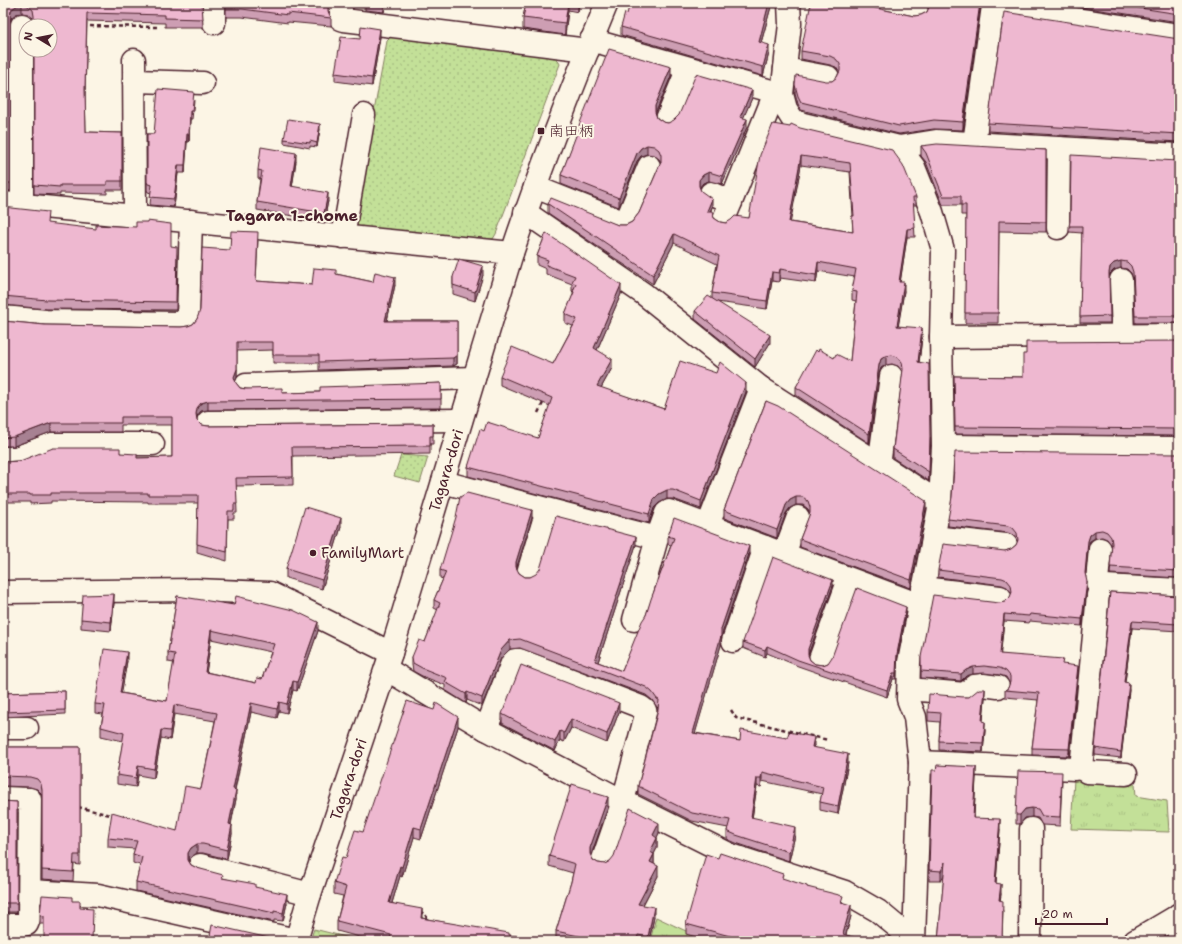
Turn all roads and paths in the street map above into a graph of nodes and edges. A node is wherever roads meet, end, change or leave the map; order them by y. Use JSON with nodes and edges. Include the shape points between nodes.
{"nodes":[{"id":1,"x":341,"y":3,"type":"edge"},
{"id":2,"x":607,"y":3,"type":"edge"},
{"id":3,"x":789,"y":3,"type":"edge"},
{"id":4,"x":874,"y":3,"type":"edge"},
{"id":5,"x":993,"y":4,"type":"edge"},
{"id":6,"x":917,"y":12,"type":"dead end"},
{"id":7,"x":77,"y":26,"type":"edge"},
{"id":8,"x":157,"y":27,"type":"edge"},
{"id":9,"x":1179,"y":35,"type":"edge"},
{"id":10,"x":590,"y":45,"type":"junction"},
{"id":11,"x":20,"y":58,"type":"edge"},
{"id":12,"x":134,"y":60,"type":"dead end"},
{"id":13,"x":688,"y":68,"type":"junction"},
{"id":14,"x":785,"y":69,"type":"junction"},
{"id":15,"x":828,"y":76,"type":"dead end"},
{"id":16,"x":134,"y":81,"type":"junction"},
{"id":17,"x":203,"y":83,"type":"dead end"},
{"id":18,"x":779,"y":93,"type":"junction"},
{"id":19,"x":364,"y":115,"type":"dead end"},
{"id":20,"x":667,"y":119,"type":"dead end"},
{"id":21,"x":974,"y":143,"type":"junction"},
{"id":22,"x":899,"y":147,"type":"junction"},
{"id":23,"x":1059,"y":148,"type":"junction"},
{"id":24,"x":1179,"y":155,"type":"edge"},
{"id":25,"x":649,"y":166,"type":"dead end"},
{"id":26,"x":535,"y":187,"type":"junction"},
{"id":27,"x":711,"y":193,"type":"dead end"},
{"id":28,"x":12,"y":204,"type":"edge"},
{"id":29,"x":525,"y":212,"type":"junction"},
{"id":30,"x":135,"y":216,"type":"junction"},
{"id":31,"x":191,"y":221,"type":"junction"},
{"id":32,"x":1058,"y":228,"type":"dead end"},
{"id":33,"x":343,"y":237,"type":"junction"},
{"id":34,"x":512,"y":253,"type":"junction"},
{"id":35,"x":1121,"y":280,"type":"dead end"},
{"id":36,"x":3,"y":317,"type":"edge"},
{"id":37,"x":1122,"y":335,"type":"junction"},
{"id":38,"x":1179,"y":335,"type":"edge"},
{"id":39,"x":942,"y":337,"type":"junction"},
{"id":40,"x":890,"y":376,"type":"dead end"},
{"id":41,"x":474,"y":378,"type":"junction"},
{"id":42,"x":246,"y":385,"type":"dead end"},
{"id":43,"x":761,"y":388,"type":"junction"},
{"id":44,"x":546,"y":396,"type":"edge"},
{"id":45,"x":538,"y":413,"type":"dead end"},
{"id":46,"x":461,"y":420,"type":"junction"},
{"id":47,"x":208,"y":422,"type":"dead end"},
{"id":48,"x":153,"y":444,"type":"dead end"},
{"id":49,"x":943,"y":446,"type":"junction"},
{"id":50,"x":1179,"y":448,"type":"edge"},
{"id":51,"x":3,"y":458,"type":"edge"},
{"id":52,"x":878,"y":463,"type":"junction"},
{"id":53,"x":443,"y":482,"type":"junction"},
{"id":54,"x":940,"y":502,"type":"junction"},
{"id":55,"x":547,"y":510,"type":"junction"},
{"id":56,"x":798,"y":517,"type":"dead end"},
{"id":57,"x":708,"y":525,"type":"junction"},
{"id":58,"x":933,"y":537,"type":"junction"},
{"id":59,"x":657,"y":538,"type":"junction"},
{"id":60,"x":1006,"y":545,"type":"dead end"},
{"id":61,"x":1100,"y":549,"type":"dead end"},
{"id":62,"x":774,"y":550,"type":"junction"},
{"id":63,"x":528,"y":573,"type":"dead end"},
{"id":64,"x":849,"y":578,"type":"junction"},
{"id":65,"x":1101,"y":589,"type":"junction"},
{"id":66,"x":1179,"y":590,"type":"edge"},
{"id":67,"x":3,"y":592,"type":"edge"},
{"id":68,"x":922,"y":596,"type":"junction"},
{"id":69,"x":1000,"y":597,"type":"dead end"},
{"id":70,"x":634,"y":620,"type":"dead end"},
{"id":71,"x":733,"y":641,"type":"dead end"},
{"id":72,"x":820,"y":659,"type":"dead end"},
{"id":73,"x":388,"y":661,"type":"junction"},
{"id":74,"x":998,"y":687,"type":"dead end"},
{"id":75,"x":908,"y":689,"type":"junction"},
{"id":76,"x":731,"y":710,"type":"dead end"},
{"id":77,"x":3,"y":728,"type":"edge"},
{"id":78,"x":27,"y":728,"type":"dead end"},
{"id":79,"x":486,"y":729,"type":"junction"},
{"id":80,"x":828,"y":740,"type":"dead end"},
{"id":81,"x":920,"y":762,"type":"junction"},
{"id":82,"x":1081,"y":768,"type":"junction"},
{"id":83,"x":1126,"y":774,"type":"dead end"},
{"id":84,"x":3,"y":798,"type":"edge"},
{"id":85,"x":623,"y":801,"type":"junction"},
{"id":86,"x":73,"y":806,"type":"edge"},
{"id":87,"x":117,"y":817,"type":"edge"},
{"id":88,"x":1031,"y":829,"type":"dead end"},
{"id":89,"x":602,"y":862,"type":"edge"},
{"id":90,"x":200,"y":865,"type":"dead end"},
{"id":91,"x":30,"y":891,"type":"junction"},
{"id":92,"x":310,"y":894,"type":"junction"},
{"id":93,"x":417,"y":910,"type":"edge"},
{"id":94,"x":1178,"y":915,"type":"edge"},
{"id":95,"x":3,"y":925,"type":"edge"},
{"id":96,"x":428,"y":925,"type":"edge"},
{"id":97,"x":1179,"y":938,"type":"edge"},
{"id":98,"x":296,"y":940,"type":"edge"},
{"id":99,"x":914,"y":941,"type":"edge"},
{"id":100,"x":1030,"y":941,"type":"edge"},
{"id":101,"x":1135,"y":941,"type":"edge"}],
"edges":[{"from":1,"to":10,"type":"street","via":[[340,16],[344,20]]},
{"from":2,"to":10,"type":"street","name":"Tagara-dori"},
{"from":3,"to":14,"type":"street","via":[[790,24]]},
{"from":4,"to":6,"type":"street"},
{"from":5,"to":9,"type":"street"},
{"from":5,"to":21,"type":"street"},
{"from":7,"to":8,"type":"path"},
{"from":10,"to":13,"type":"street"},
{"from":10,"to":26,"type":"street","name":"Tagara-dori"},
{"from":11,"to":28,"type":"street"},
{"from":12,"to":16,"type":"street"},
{"from":13,"to":18,"type":"street"},
{"from":13,"to":20,"type":"street"},
{"from":14,"to":15,"type":"street"},
{"from":14,"to":18,"type":"street"},
{"from":16,"to":17,"type":"street"},
{"from":16,"to":30,"type":"street"},
{"from":18,"to":22,"type":"street","via":[[793,120]]},
{"from":18,"to":27,"type":"street","via":[[727,211]]},
{"from":19,"to":33,"type":"street"},
{"from":21,"to":22,"type":"street","via":[[936,141]]},
{"from":21,"to":23,"type":"street"},
{"from":22,"to":39,"type":"street","via":[[914,167],[932,212],[943,250]]},
{"from":23,"to":24,"type":"street"},
{"from":23,"to":32,"type":"street"},
{"from":25,"to":26,"type":"street","via":[[628,217],[623,222]]},
{"from":26,"to":29,"type":"street","name":"Tagara-dori"},
{"from":28,"to":30,"type":"street"},
{"from":29,"to":34,"type":"street","name":"Tagara-dori"},
{"from":29,"to":43,"type":"street","via":[[644,294]]},
{"from":30,"to":31,"type":"street"},
{"from":31,"to":33,"type":"street"},
{"from":31,"to":36,"type":"street","via":[[186,322],[181,324],[46,321]]},
{"from":33,"to":34,"type":"street"},
{"from":34,"to":41,"type":"street","name":"Tagara-dori"},
{"from":35,"to":37,"type":"street"},
{"from":37,"to":38,"type":"street"},
{"from":37,"to":39,"type":"street"},
{"from":39,"to":49,"type":"street"},
{"from":40,"to":52,"type":"street"},
{"from":41,"to":42,"type":"street"},
{"from":41,"to":46,"type":"street","name":"Tagara-dori"},
{"from":43,"to":52,"type":"street"},
{"from":43,"to":57,"type":"street"},
{"from":44,"to":45,"type":"path"},
{"from":46,"to":47,"type":"street"},
{"from":46,"to":53,"type":"street","name":"Tagara-dori"},
{"from":48,"to":51,"type":"street","via":[[51,444],[16,458]]},
{"from":49,"to":50,"type":"street"},
{"from":49,"to":54,"type":"street"},
{"from":52,"to":54,"type":"street"},
{"from":53,"to":55,"type":"street"},
{"from":53,"to":73,"type":"street","name":"Tagara-dori"},
{"from":54,"to":58,"type":"street"},
{"from":55,"to":59,"type":"street"},
{"from":55,"to":63,"type":"street"},
{"from":56,"to":62,"type":"street"},
{"from":57,"to":59,"type":"street","via":[[667,512]]},
{"from":57,"to":62,"type":"street"},
{"from":58,"to":60,"type":"street"},
{"from":58,"to":68,"type":"street"},
{"from":59,"to":70,"type":"street"},
{"from":61,"to":65,"type":"street","via":[[1097,581]]},
{"from":62,"to":64,"type":"street"},
{"from":62,"to":71,"type":"street"},
{"from":64,"to":68,"type":"street"},
{"from":64,"to":72,"type":"street"},
{"from":65,"to":66,"type":"street","via":[[1105,586]]},
{"from":65,"to":82,"type":"street","via":[[1098,595]]},
{"from":67,"to":73,"type":"street","via":[[196,590],[270,593]]},
{"from":68,"to":69,"type":"street"},
{"from":68,"to":75,"type":"street","via":[[909,662]]},
{"from":73,"to":79,"type":"street"},
{"from":73,"to":92,"type":"street","name":"Tagara-dori"},
{"from":74,"to":75,"type":"street","via":[[974,686],[965,694]]},
{"from":75,"to":81,"type":"street","via":[[908,700],[915,717]]},
{"from":76,"to":80,"type":"path","via":[[736,718]]},
{"from":77,"to":78,"type":"street"},
{"from":79,"to":85,"type":"street"},
{"from":79,"to":85,"type":"street","via":[[515,660],[641,707],[646,715]]},
{"from":81,"to":82,"type":"street"},
{"from":81,"to":99,"type":"street"},
{"from":82,"to":83,"type":"street","via":[[1087,772]]},
{"from":84,"to":91,"type":"street","via":[[30,799]]},
{"from":85,"to":89,"type":"street"},
{"from":85,"to":99,"type":"street","via":[[731,855],[845,892],[878,911]]},
{"from":86,"to":87,"type":"path"},
{"from":88,"to":100,"type":"street"},
{"from":90,"to":92,"type":"street"},
{"from":91,"to":95,"type":"street","via":[[27,924]]},
{"from":91,"to":98,"type":"street","via":[[98,895]]},
{"from":92,"to":98,"type":"street","name":"Tagara-dori"},
{"from":93,"to":96,"type":"path","via":[[426,916]]},
{"from":94,"to":97,"type":"street"},
{"from":94,"to":101,"type":"street"}]}
